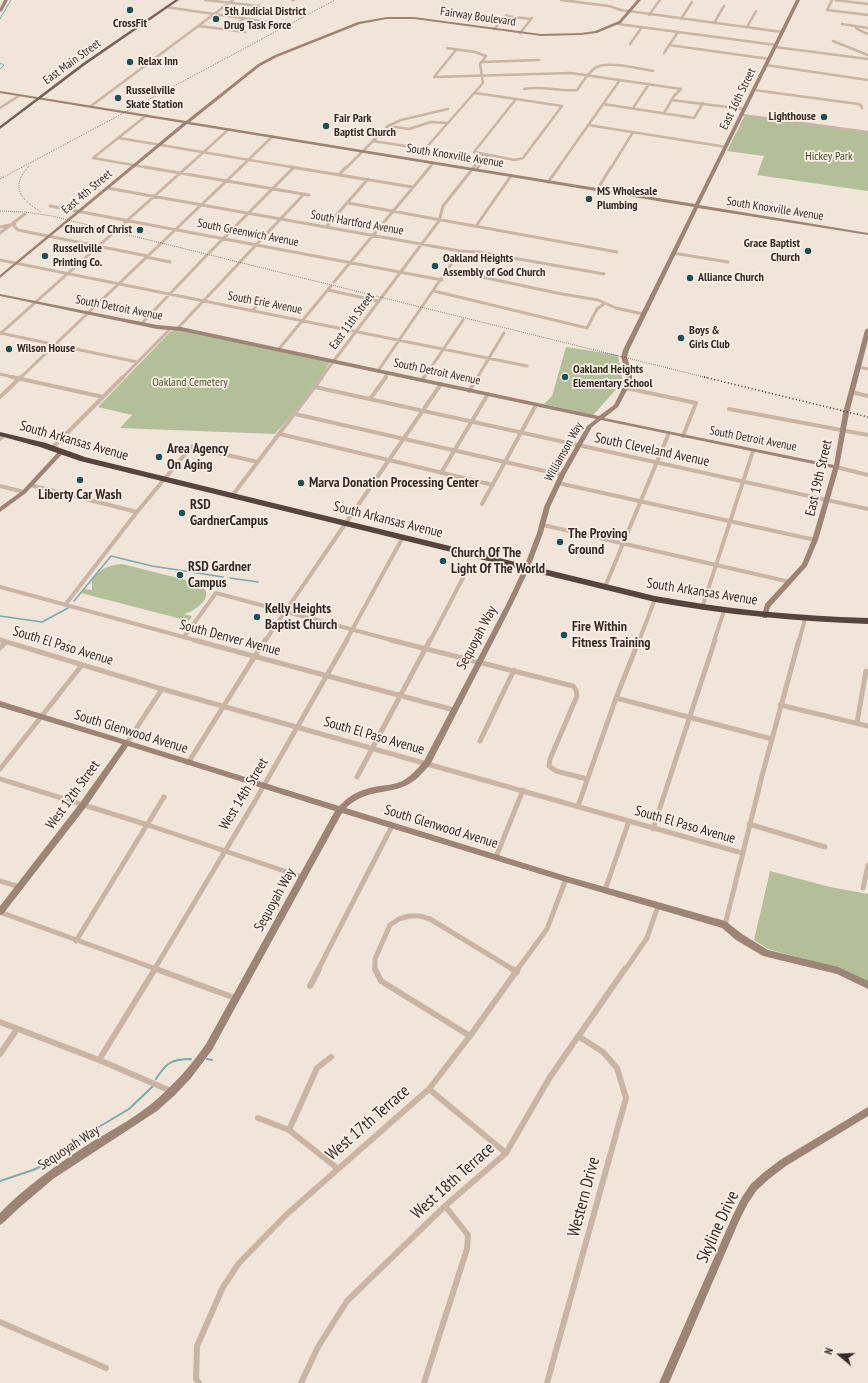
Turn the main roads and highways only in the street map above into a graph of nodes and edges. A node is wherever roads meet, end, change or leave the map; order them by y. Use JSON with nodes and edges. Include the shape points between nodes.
{"nodes":[{"id":1,"x":177,"y":0,"type":"edge"},
{"id":2,"x":0,"y":128,"type":"edge"},
{"id":3,"x":1,"y":436,"type":"edge"},
{"id":4,"x":868,"y":621,"type":"edge"}],
"edges":[{"from":1,"to":2,"type":"main road","name":"East Main Street"},
{"from":3,"to":4,"type":"highway","name":"South Arkansas Avenue","via":[[52,448],[83,459],[655,599],[765,616]]}]}
